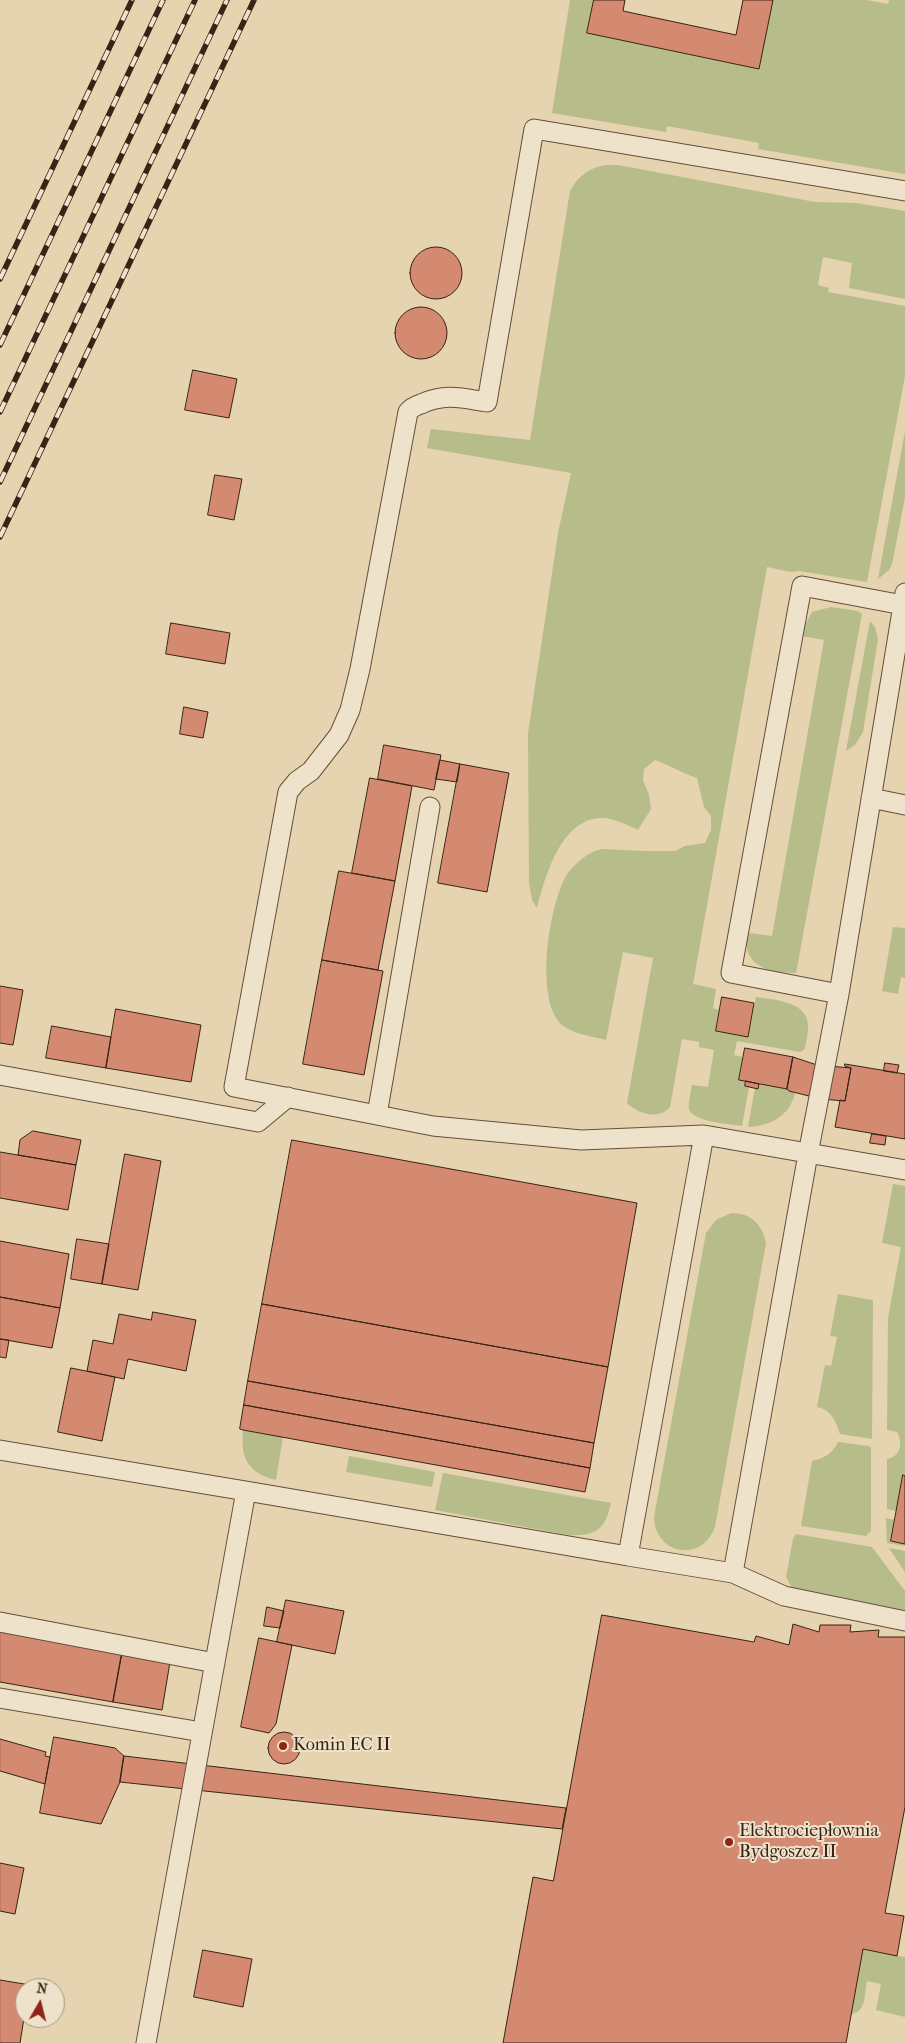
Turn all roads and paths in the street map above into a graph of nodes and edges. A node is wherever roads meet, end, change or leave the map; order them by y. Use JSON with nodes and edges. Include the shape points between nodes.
{"nodes":[{"id":1,"x":905,"y":191,"type":"edge"},
{"id":2,"x":904,"y":599,"type":"edge"},
{"id":3,"x":871,"y":798,"type":"junction"},
{"id":4,"x":905,"y":805,"type":"edge"},
{"id":5,"x":430,"y":807,"type":"dead end"},
{"id":6,"x":839,"y":994,"type":"junction"},
{"id":7,"x":0,"y":1075,"type":"edge"},
{"id":8,"x":288,"y":1097,"type":"junction"},
{"id":9,"x":378,"y":1115,"type":"junction"},
{"id":10,"x":704,"y":1135,"type":"junction"},
{"id":11,"x":808,"y":1154,"type":"junction"},
{"id":12,"x":905,"y":1170,"type":"edge"},
{"id":13,"x":0,"y":1450,"type":"edge"},
{"id":14,"x":246,"y":1491,"type":"junction"},
{"id":15,"x":628,"y":1556,"type":"junction"},
{"id":16,"x":733,"y":1573,"type":"junction"},
{"id":17,"x":905,"y":1621,"type":"edge"},
{"id":18,"x":0,"y":1622,"type":"edge"},
{"id":19,"x":215,"y":1663,"type":"junction"},
{"id":20,"x":0,"y":1698,"type":"edge"},
{"id":21,"x":202,"y":1732,"type":"junction"},
{"id":22,"x":146,"y":2043,"type":"edge"}],
"edges":[{"from":1,"to":8,"type":"lane","via":[[534,129],[488,402],[447,396],[432,398],[408,412],[350,710],[339,735],[311,772],[288,792],[234,1087]]},
{"from":2,"to":3,"type":"lane"},
{"from":2,"to":6,"type":"lane","via":[[802,586],[730,973]]},
{"from":3,"to":4,"type":"lane"},
{"from":3,"to":6,"type":"lane"},
{"from":5,"to":9,"type":"lane"},
{"from":6,"to":11,"type":"lane"},
{"from":7,"to":8,"type":"lane","via":[[258,1122]]},
{"from":8,"to":9,"type":"lane"},
{"from":9,"to":10,"type":"lane","via":[[433,1126],[581,1140]]},
{"from":10,"to":11,"type":"lane"},
{"from":10,"to":15,"type":"lane"},
{"from":11,"to":12,"type":"lane"},
{"from":11,"to":16,"type":"lane"},
{"from":13,"to":14,"type":"lane"},
{"from":14,"to":15,"type":"lane"},
{"from":14,"to":19,"type":"lane"},
{"from":15,"to":16,"type":"lane"},
{"from":16,"to":17,"type":"lane","via":[[784,1596]]},
{"from":18,"to":19,"type":"lane"},
{"from":19,"to":21,"type":"lane"},
{"from":20,"to":21,"type":"lane"},
{"from":21,"to":22,"type":"lane"}]}
